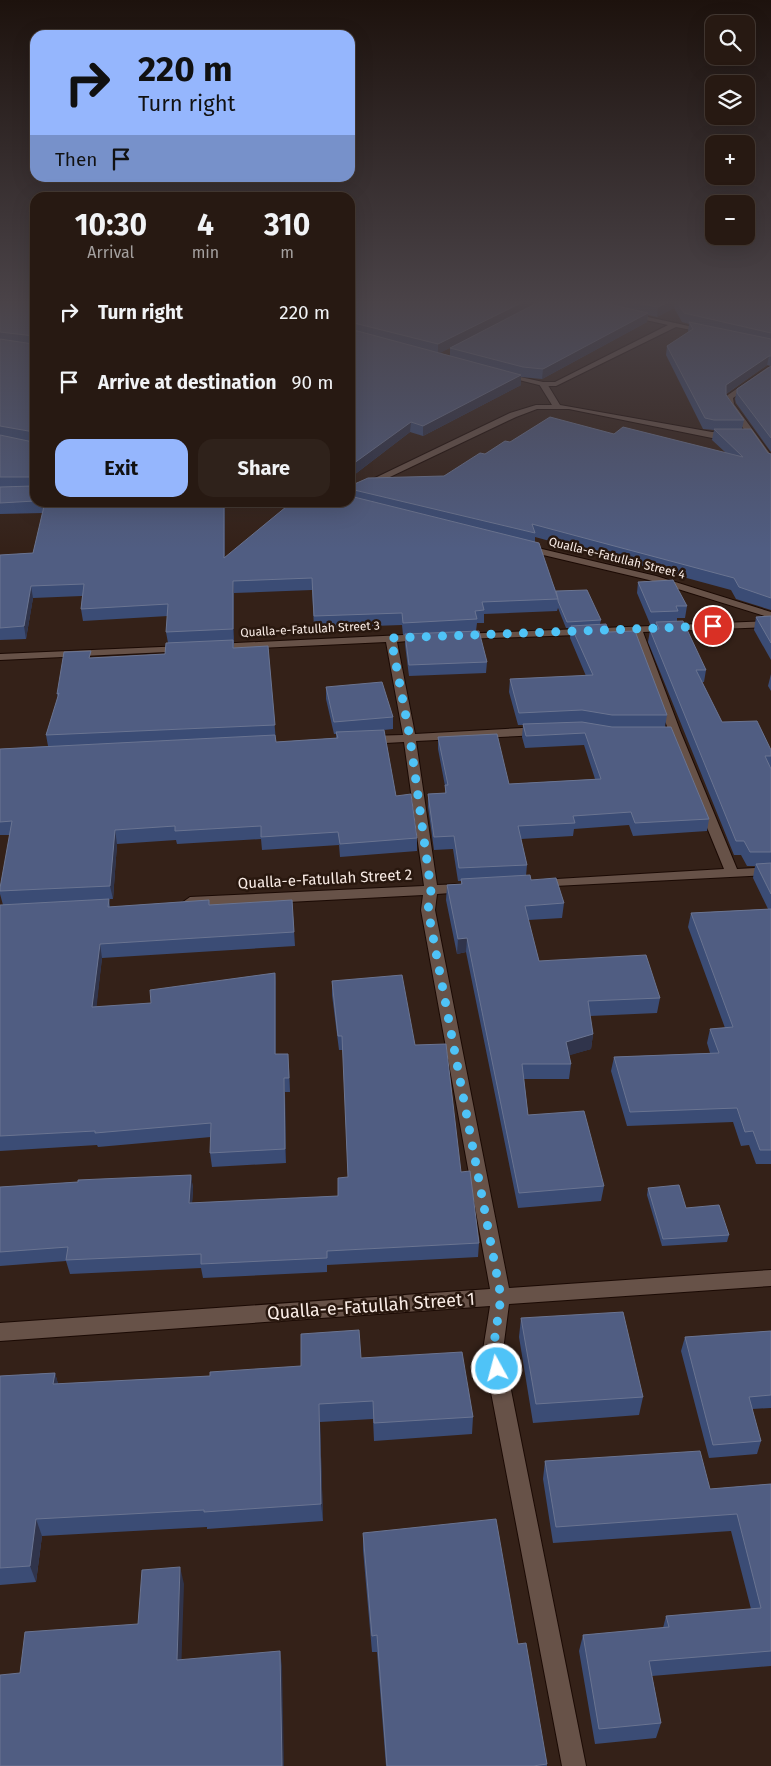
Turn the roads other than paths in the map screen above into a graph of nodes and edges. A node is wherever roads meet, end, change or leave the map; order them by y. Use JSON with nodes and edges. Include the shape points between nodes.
{"nodes":[{"id":1,"x":543,"y":384,"type":"edge"},
{"id":2,"x":748,"y":384,"type":"edge"},
{"id":3,"x":558,"y":407,"type":"junction"},
{"id":4,"x":751,"y":435,"type":"junction"},
{"id":5,"x":771,"y":461,"type":"edge"},
{"id":6,"x":355,"y":491,"type":"edge"},
{"id":7,"x":510,"y":544,"type":"edge"},
{"id":8,"x":771,"y":615,"type":"edge"},
{"id":9,"x":771,"y":624,"type":"edge"},
{"id":10,"x":636,"y":629,"type":"junction"},
{"id":11,"x":391,"y":638,"type":"junction"},
{"id":12,"x":0,"y":657,"type":"edge"},
{"id":13,"x":558,"y":730,"type":"edge"},
{"id":14,"x":647,"y":733,"type":"edge"},
{"id":15,"x":675,"y":733,"type":"junction"},
{"id":16,"x":410,"y":738,"type":"junction"},
{"id":17,"x":352,"y":740,"type":"edge"},
{"id":18,"x":771,"y":871,"type":"edge"},
{"id":19,"x":732,"y":872,"type":"junction"},
{"id":20,"x":528,"y":884,"type":"edge"},
{"id":21,"x":480,"y":887,"type":"edge"},
{"id":22,"x":431,"y":890,"type":"junction"},
{"id":23,"x":176,"y":903,"type":"edge"},
{"id":24,"x":771,"y":1278,"type":"edge"},
{"id":25,"x":501,"y":1297,"type":"junction"},
{"id":26,"x":0,"y":1332,"type":"edge"},
{"id":27,"x":574,"y":1766,"type":"edge"}],
"edges":[{"from":1,"to":3,"type":"street"},
{"from":2,"to":4,"type":"street","via":[[729,397],[730,404]]},
{"from":3,"to":4,"type":"street","via":[[712,436]]},
{"from":3,"to":6,"type":"street","via":[[536,407],[513,415]]},
{"from":4,"to":5,"type":"street"},
{"from":7,"to":8,"type":"street","name":"Qualla-e-Fatullah Street 4","via":[[652,578]]},
{"from":9,"to":10,"type":"street","name":"Qualla-e-Fatullah Street 3"},
{"from":10,"to":11,"type":"street","name":"Qualla-e-Fatullah Street 3"},
{"from":10,"to":15,"type":"street"},
{"from":11,"to":12,"type":"street","name":"Qualla-e-Fatullah Street 3"},
{"from":11,"to":16,"type":"street"},
{"from":13,"to":16,"type":"street"},
{"from":14,"to":15,"type":"street"},
{"from":15,"to":19,"type":"street"},
{"from":16,"to":17,"type":"street"},
{"from":16,"to":22,"type":"street"},
{"from":18,"to":19,"type":"street"},
{"from":19,"to":20,"type":"street"},
{"from":21,"to":22,"type":"street","name":"Qualla-e-Fatullah Street 2"},
{"from":22,"to":23,"type":"street","name":"Qualla-e-Fatullah Street 2"},
{"from":22,"to":25,"type":"street","via":[[428,910]]},
{"from":24,"to":25,"type":"street","name":"Qualla-e-Fatullah Street 1"},
{"from":25,"to":26,"type":"street","name":"Qualla-e-Fatullah Street 1"},
{"from":25,"to":27,"type":"street","via":[[493,1350]]}]}
